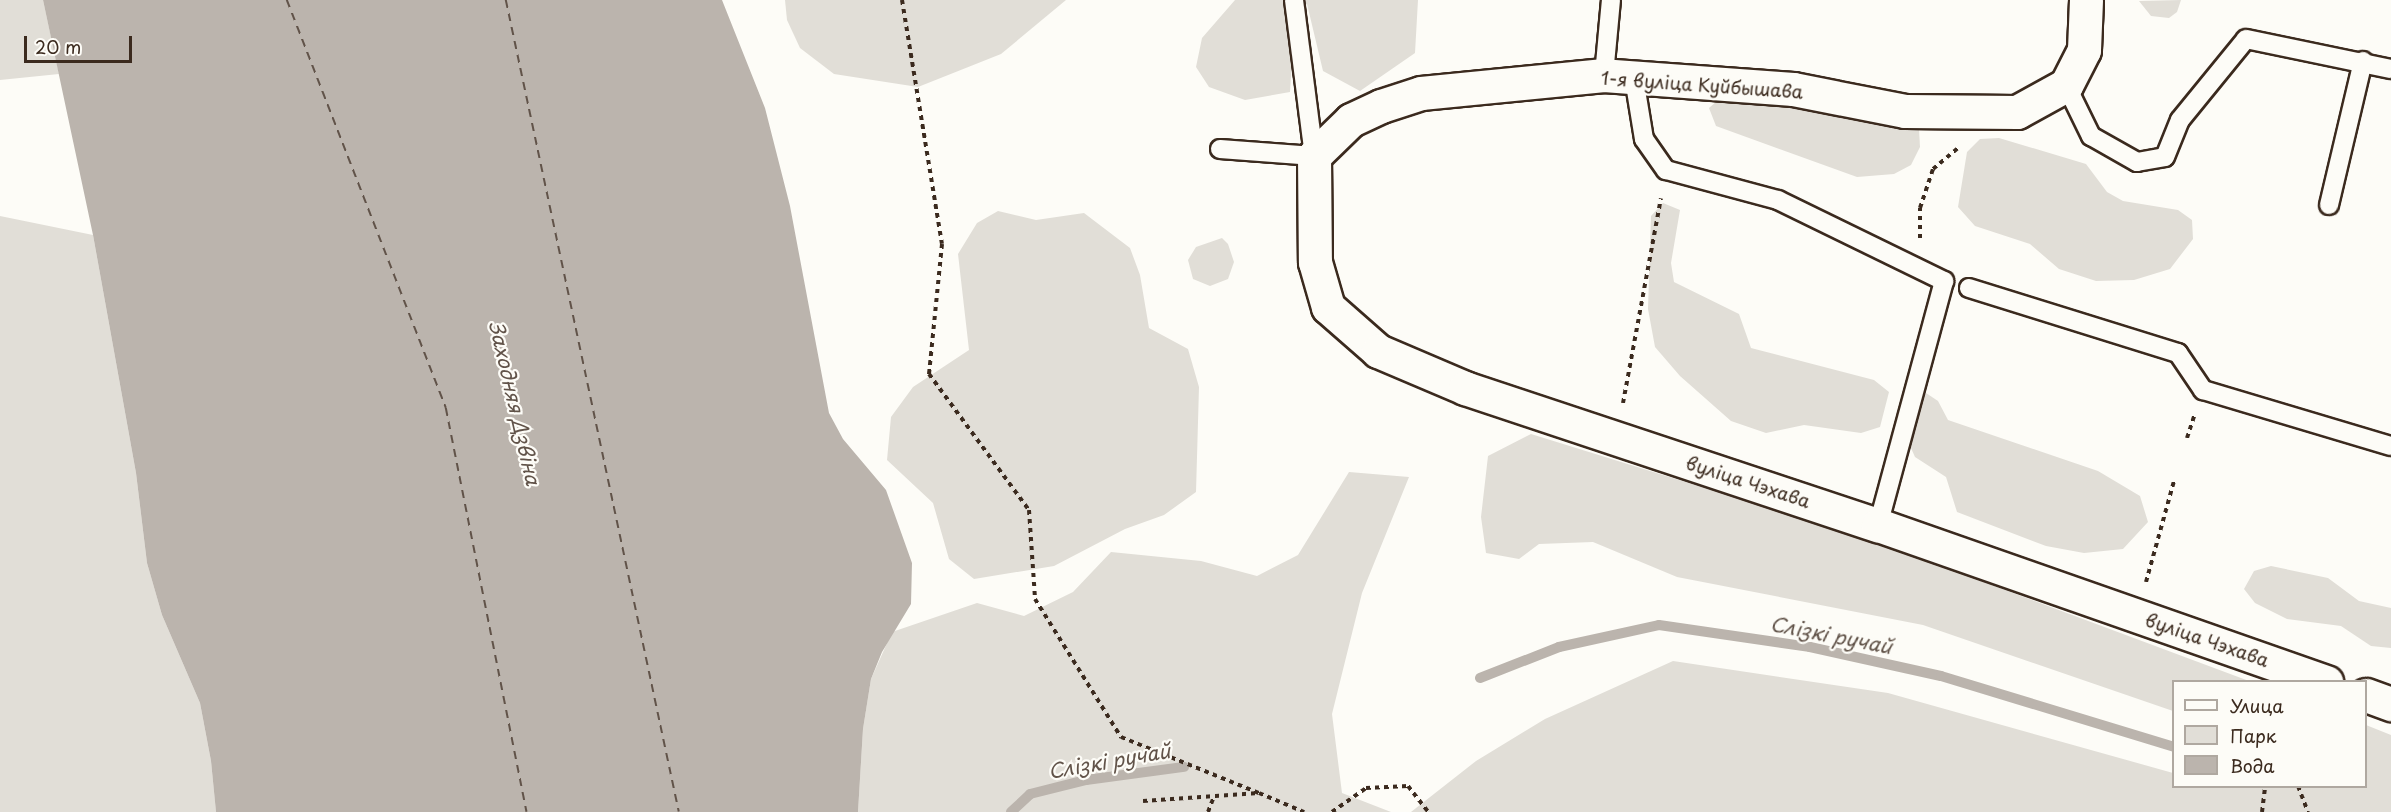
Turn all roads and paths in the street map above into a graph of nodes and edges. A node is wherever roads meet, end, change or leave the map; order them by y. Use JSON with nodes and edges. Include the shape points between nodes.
{"nodes":[{"id":1,"x":902,"y":0,"type":"edge"},
{"id":2,"x":1294,"y":0,"type":"edge"},
{"id":3,"x":1611,"y":0,"type":"edge"},
{"id":4,"x":2086,"y":0,"type":"edge"},
{"id":5,"x":2363,"y":62,"type":"junction"},
{"id":6,"x":2391,"y":69,"type":"edge"},
{"id":7,"x":1619,"y":77,"type":"junction"},
{"id":8,"x":2066,"y":85,"type":"junction"},
{"id":9,"x":1964,"y":143,"type":"dead end"},
{"id":10,"x":1220,"y":150,"type":"dead end"},
{"id":11,"x":1314,"y":156,"type":"junction"},
{"id":12,"x":1666,"y":170,"type":"junction"},
{"id":13,"x":2329,"y":205,"type":"dead end"},
{"id":14,"x":1920,"y":269,"type":"junction"},
{"id":15,"x":1969,"y":288,"type":"dead end"},
{"id":16,"x":1612,"y":400,"type":"dead end"},
{"id":17,"x":1623,"y":403,"type":"junction"},
{"id":18,"x":1635,"y":407,"type":"dead end"},
{"id":19,"x":2391,"y":446,"type":"edge"},
{"id":20,"x":2174,"y":482,"type":"dead end"},
{"id":21,"x":1878,"y":525,"type":"junction"},
{"id":22,"x":2144,"y":587,"type":"dead end"},
{"id":23,"x":2323,"y":680,"type":"edge"},
{"id":24,"x":2367,"y":695,"type":"edge"},
{"id":25,"x":2391,"y":704,"type":"edge"},
{"id":26,"x":2265,"y":788,"type":"edge"},
{"id":27,"x":2299,"y":788,"type":"edge"},
{"id":28,"x":1259,"y":793,"type":"junction"},
{"id":29,"x":1214,"y":796,"type":"junction"},
{"id":30,"x":1143,"y":801,"type":"dead end"},
{"id":31,"x":1208,"y":812,"type":"edge"},
{"id":32,"x":1304,"y":812,"type":"edge"},
{"id":33,"x":1332,"y":812,"type":"edge"},
{"id":34,"x":1428,"y":812,"type":"edge"},
{"id":35,"x":2262,"y":812,"type":"edge"},
{"id":36,"x":2308,"y":812,"type":"edge"}],
"edges":[{"from":1,"to":28,"type":"path","via":[[942,244],[929,374],[1029,510],[1035,599],[1121,737]]},
{"from":2,"to":11,"type":"lane"},
{"from":3,"to":7,"type":"lane"},
{"from":4,"to":8,"type":"street","via":[[2084,50]]},
{"from":5,"to":6,"type":"lane"},
{"from":5,"to":8,"type":"lane","via":[[2246,39],[2180,120],[2165,157],[2137,162],[2091,136]]},
{"from":5,"to":13,"type":"lane"},
{"from":7,"to":8,"type":"street","name":"1-я вуліца Куйбышава","via":[[1792,89],[1905,111],[2017,112]]},
{"from":7,"to":11,"type":"street","name":"1-я вуліца Куйбышава","via":[[1421,93],[1351,120]]},
{"from":7,"to":12,"type":"lane","via":[[1644,139]]},
{"from":9,"to":14,"type":"path","via":[[1933,169],[1920,208]]},
{"from":10,"to":11,"type":"lane"},
{"from":11,"to":21,"type":"street","name":"вуліца Чэхава","via":[[1315,262],[1328,307],[1378,351],[1465,388]]},
{"from":12,"to":14,"type":"lane","via":[[1778,200]]},
{"from":12,"to":17,"type":"path"},
{"from":14,"to":21,"type":"lane","via":[[1944,281]]},
{"from":15,"to":19,"type":"lane","via":[[2178,353],[2203,390]]},
{"from":16,"to":17,"type":"path"},
{"from":17,"to":18,"type":"path"},
{"from":20,"to":22,"type":"path"},
{"from":21,"to":23,"type":"street","name":"вуліца Чэхава"},
{"from":24,"to":25,"type":"street"},
{"from":26,"to":35,"type":"path"},
{"from":27,"to":36,"type":"path"},
{"from":28,"to":29,"type":"path"},
{"from":28,"to":32,"type":"path"},
{"from":29,"to":30,"type":"path"},
{"from":29,"to":31,"type":"path"},
{"from":33,"to":34,"type":"path","via":[[1366,788],[1408,786]]}]}
